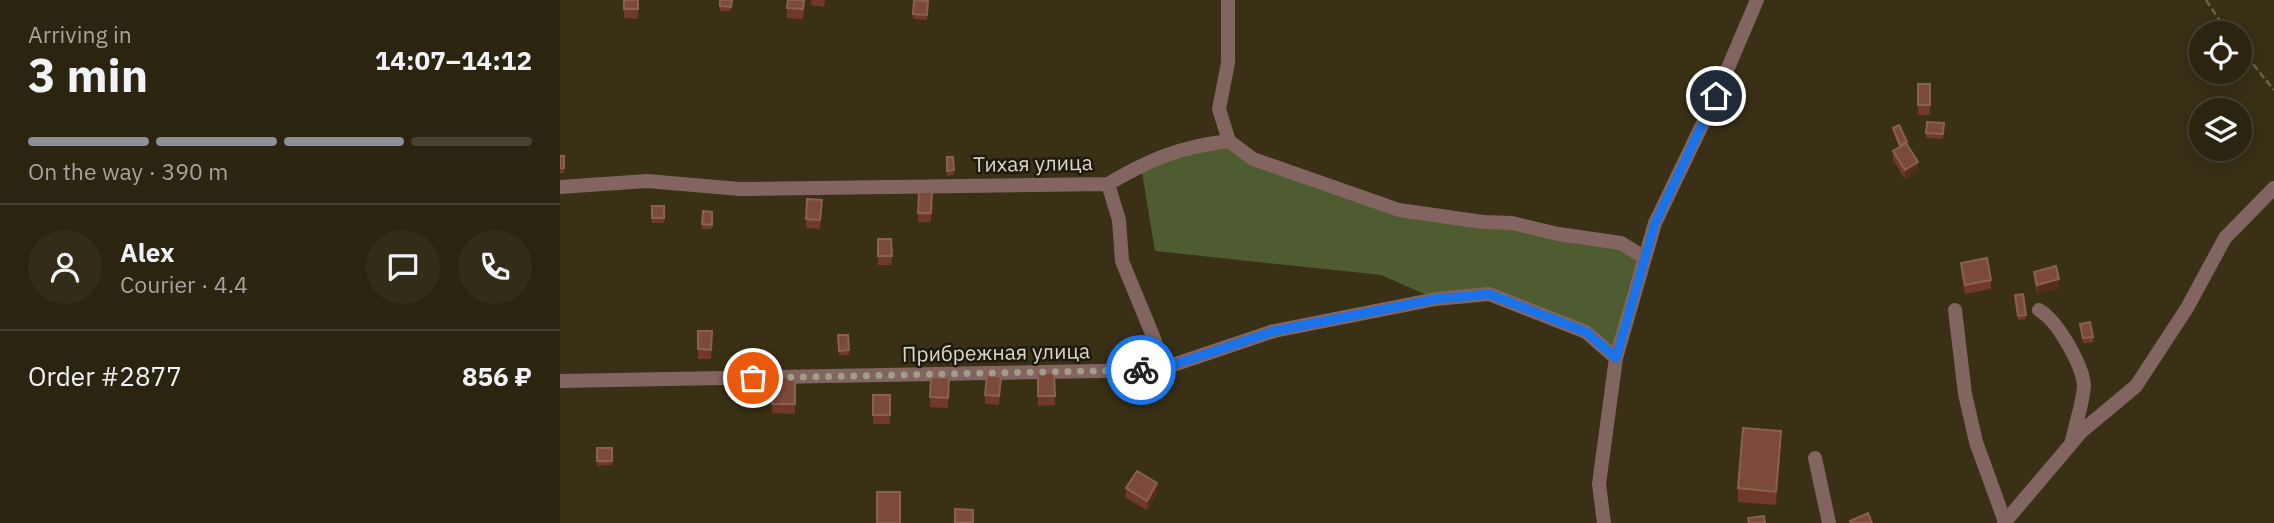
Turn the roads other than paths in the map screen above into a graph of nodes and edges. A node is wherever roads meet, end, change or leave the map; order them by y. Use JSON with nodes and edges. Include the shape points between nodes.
{"nodes":[{"id":1,"x":1228,"y":0,"type":"edge"},
{"id":2,"x":1757,"y":0,"type":"edge"},
{"id":3,"x":1229,"y":141,"type":"junction"},
{"id":4,"x":1108,"y":184,"type":"junction"},
{"id":5,"x":560,"y":187,"type":"edge"},
{"id":6,"x":2274,"y":188,"type":"edge"},
{"id":7,"x":1645,"y":258,"type":"junction"},
{"id":8,"x":1955,"y":310,"type":"dead end"},
{"id":9,"x":2039,"y":310,"type":"dead end"},
{"id":10,"x":1616,"y":358,"type":"junction"},
{"id":11,"x":1158,"y":370,"type":"junction"},
{"id":12,"x":560,"y":382,"type":"edge"},
{"id":13,"x":2072,"y":442,"type":"junction"},
{"id":14,"x":1815,"y":458,"type":"dead end"},
{"id":15,"x":2005,"y":522,"type":"edge"},
{"id":16,"x":1604,"y":523,"type":"edge"},
{"id":17,"x":1829,"y":523,"type":"edge"}],
"edges":[{"from":1,"to":3,"type":"street","via":[[1228,63],[1219,109]]},
{"from":2,"to":7,"type":"street","via":[[1655,223]]},
{"from":3,"to":4,"type":"street","name":"Тихая улица","via":[[1160,156]]},
{"from":3,"to":7,"type":"street","via":[[1254,159],[1399,210],[1512,223],[1621,243]]},
{"from":4,"to":5,"type":"street","name":"Тихая улица","via":[[740,189],[647,181]]},
{"from":4,"to":11,"type":"street","via":[[1119,220],[1122,261],[1155,341]]},
{"from":6,"to":13,"type":"street","via":[[2225,238],[2187,308],[2136,386]]},
{"from":7,"to":10,"type":"street"},
{"from":8,"to":15,"type":"street","via":[[1970,418]]},
{"from":9,"to":13,"type":"street","via":[[2050,316],[2072,350],[2084,385]]},
{"from":10,"to":11,"type":"street","name":"Прибрежная улица","via":[[1586,332],[1489,294],[1436,299],[1274,331]]},
{"from":10,"to":16,"type":"street","via":[[1599,484]]},
{"from":11,"to":12,"type":"street","name":"Прибрежная улица"},
{"from":13,"to":15,"type":"street"},
{"from":14,"to":17,"type":"street"}]}
